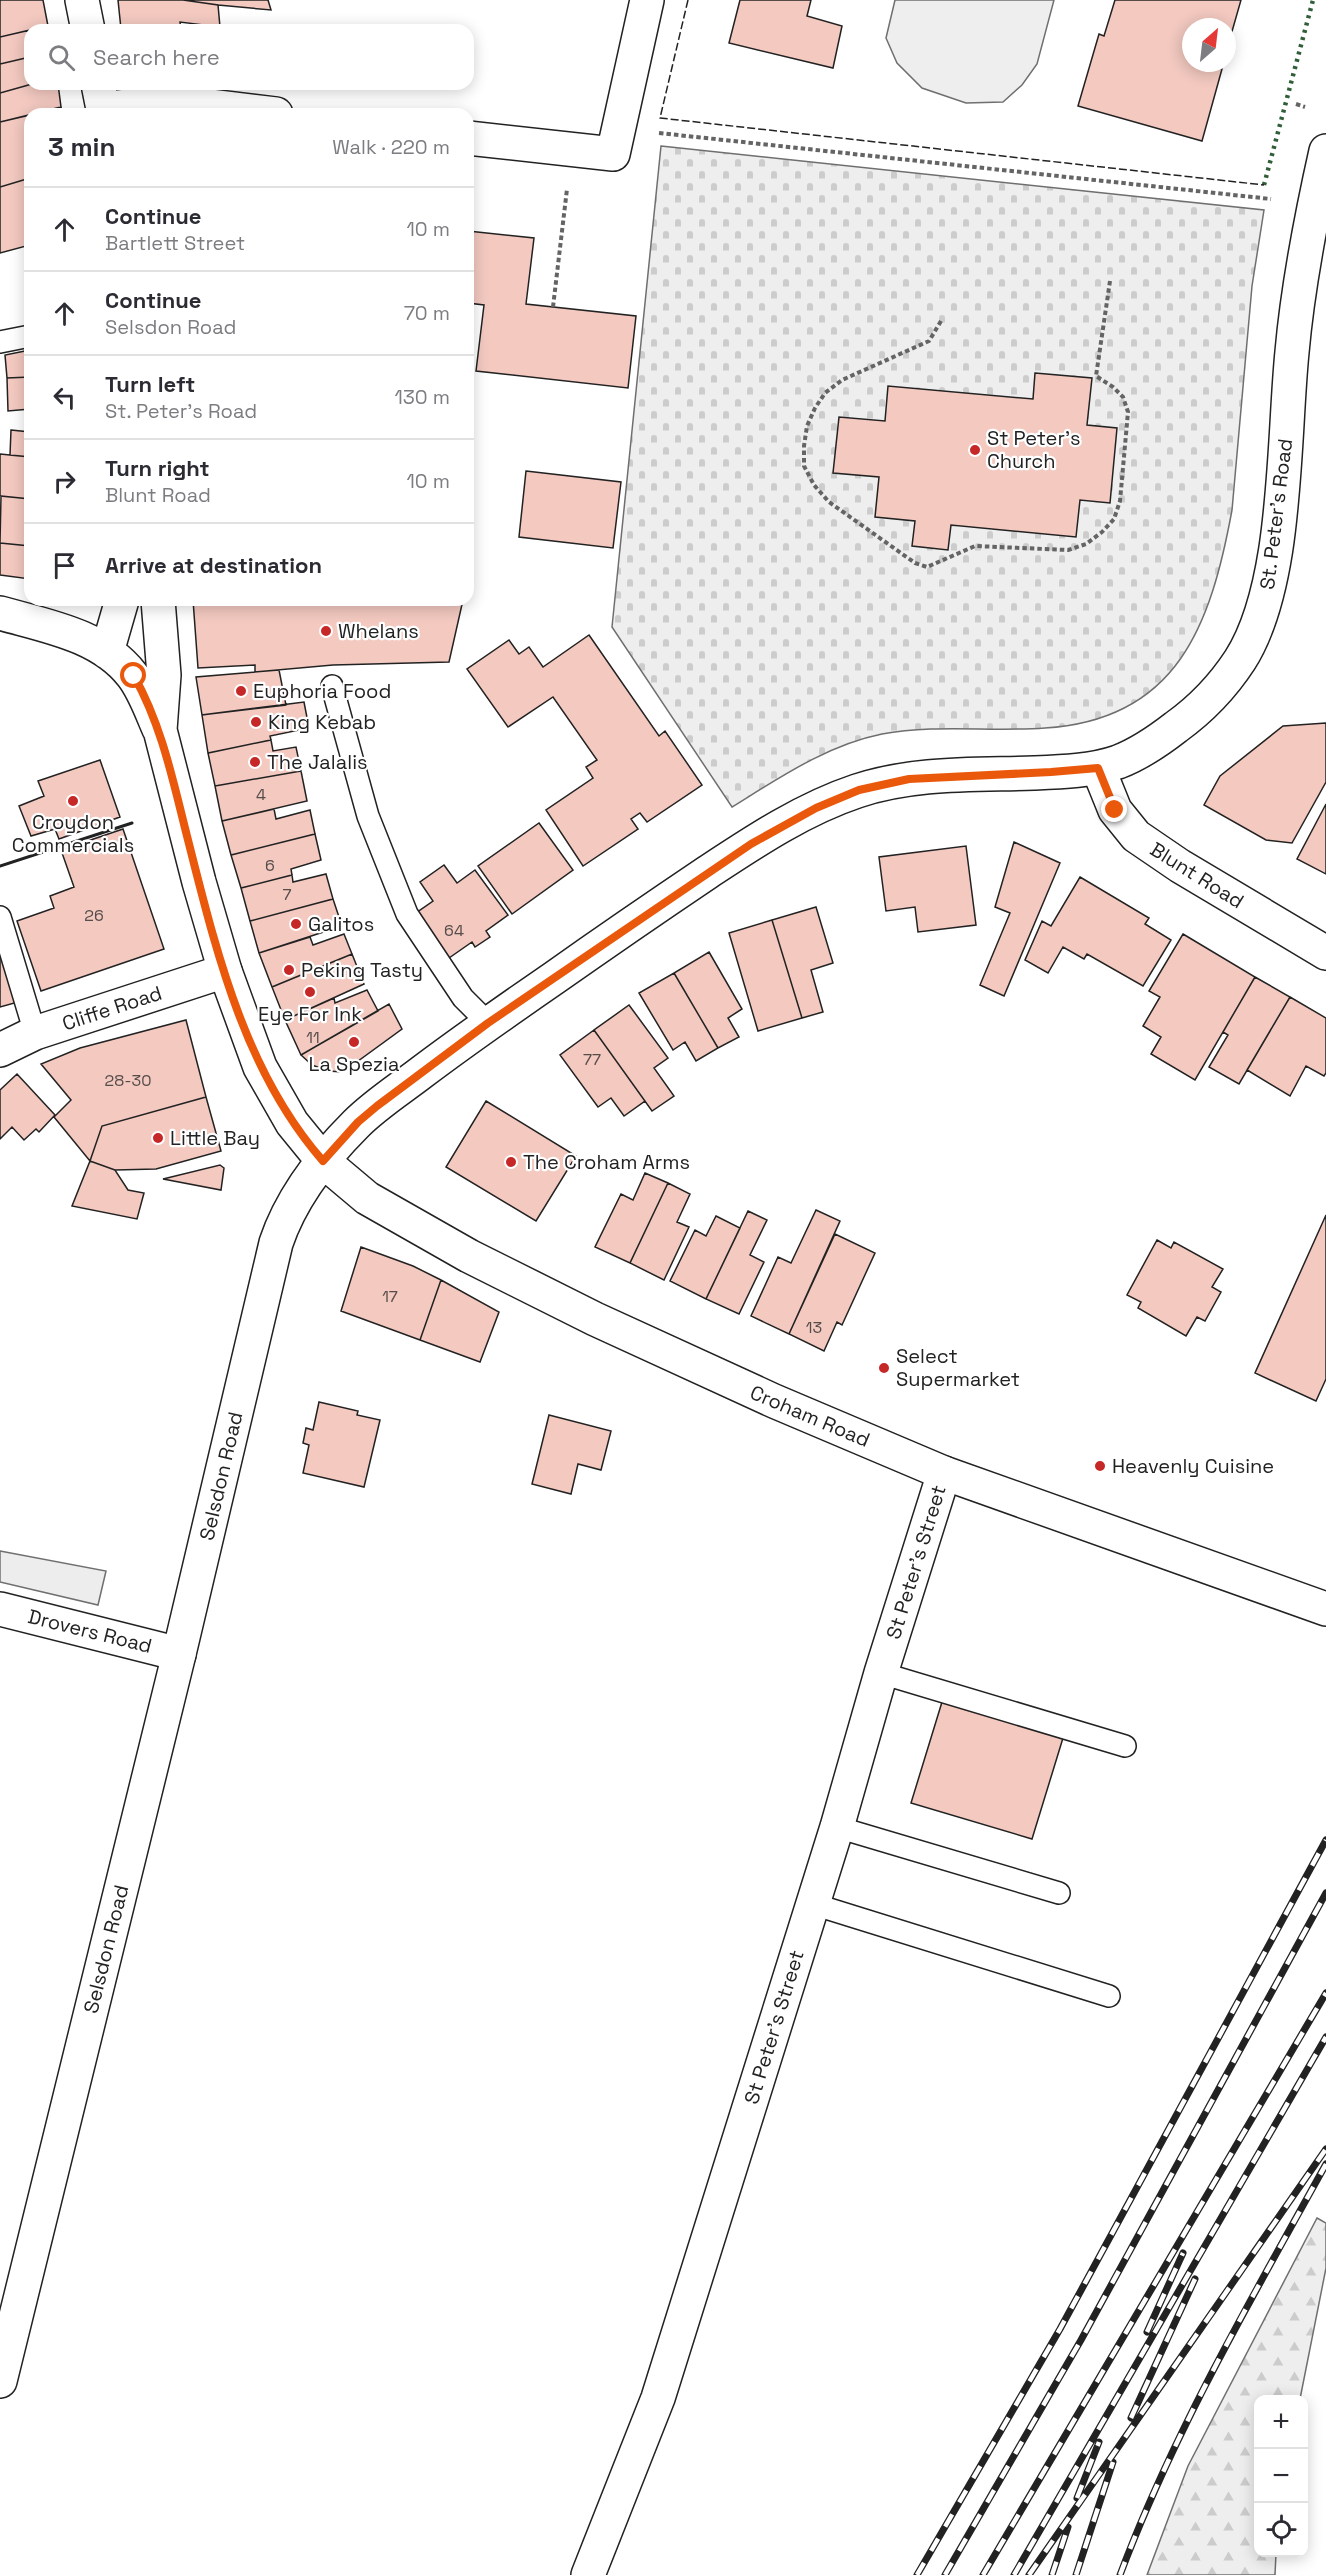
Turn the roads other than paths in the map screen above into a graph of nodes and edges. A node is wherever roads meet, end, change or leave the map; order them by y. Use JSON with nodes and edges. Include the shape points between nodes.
{"nodes":[{"id":1,"x":82,"y":0,"type":"edge"},
{"id":2,"x":647,"y":0,"type":"edge"},
{"id":3,"x":87,"y":24,"type":"edge"},
{"id":4,"x":102,"y":102,"type":"edge"},
{"id":5,"x":227,"y":108,"type":"edge"},
{"id":6,"x":474,"y":139,"type":"edge"},
{"id":7,"x":1326,"y":151,"type":"edge"},
{"id":8,"x":1317,"y":230,"type":"edge"},
{"id":9,"x":24,"y":337,"type":"edge"},
{"id":10,"x":0,"y":342,"type":"edge"},
{"id":11,"x":120,"y":606,"type":"edge"},
{"id":12,"x":159,"y":606,"type":"edge"},
{"id":13,"x":0,"y":613,"type":"edge"},
{"id":14,"x":107,"y":652,"type":"junction"},
{"id":15,"x":332,"y":686,"type":"dead end"},
{"id":16,"x":160,"y":730,"type":"junction"},
{"id":17,"x":1098,"y":768,"type":"junction"},
{"id":18,"x":0,"y":917,"type":"edge"},
{"id":19,"x":1326,"y":953,"type":"edge"},
{"id":20,"x":225,"y":971,"type":"junction"},
{"id":21,"x":488,"y":1023,"type":"junction"},
{"id":22,"x":35,"y":1033,"type":"junction"},
{"id":23,"x":0,"y":1050,"type":"edge"},
{"id":24,"x":323,"y":1161,"type":"junction"},
{"id":25,"x":944,"y":1473,"type":"junction"},
{"id":26,"x":0,"y":1609,"type":"edge"},
{"id":27,"x":1326,"y":1609,"type":"edge"},
{"id":28,"x":179,"y":1654,"type":"junction"},
{"id":29,"x":881,"y":1673,"type":"junction"},
{"id":30,"x":1125,"y":1746,"type":"dead end"},
{"id":31,"x":837,"y":1827,"type":"junction"},
{"id":32,"x":1059,"y":1893,"type":"dead end"},
{"id":33,"x":813,"y":1904,"type":"junction"},
{"id":34,"x":1109,"y":1996,"type":"dead end"},
{"id":35,"x":8,"y":2316,"type":"edge"},
{"id":36,"x":0,"y":2380,"type":"edge"},
{"id":37,"x":588,"y":2575,"type":"edge"}],
"edges":[{"from":1,"to":3,"type":"main road"},
{"from":2,"to":6,"type":"main road","via":[[613,154]]},
{"from":4,"to":5,"type":"main road","via":[[169,101]]},
{"from":7,"to":8,"type":"main road","name":"St. Peter's Road"},
{"from":8,"to":17,"type":"main road","name":"St. Peter's Road","via":[[1292,352],[1274,551],[1255,630],[1227,678],[1190,717],[1143,750]]},
{"from":9,"to":10,"type":"lane"},
{"from":11,"to":14,"type":"main road"},
{"from":12,"to":16,"type":"main road","via":[[164,675]]},
{"from":13,"to":14,"type":"main road","via":[[72,634]]},
{"from":14,"to":16,"type":"main road","via":[[134,676]]},
{"from":15,"to":21,"type":"lane","via":[[368,816],[407,914],[463,998]]},
{"from":16,"to":20,"type":"main road"},
{"from":17,"to":19,"type":"main road","name":"Blunt Road","via":[[1115,810],[1136,836]]},
{"from":17,"to":21,"type":"main road","name":"St. Peter's Road","via":[[909,779],[859,790],[827,803],[751,844]]},
{"from":18,"to":22,"type":"lane"},
{"from":20,"to":22,"type":"main road","name":"Cliffe Road"},
{"from":20,"to":24,"type":"main road","via":[[270,1086],[298,1131]]},
{"from":21,"to":24,"type":"main road","name":"St. Peter's Road","via":[[377,1106]]},
{"from":22,"to":23,"type":"main road","name":"Cliffe Road"},
{"from":24,"to":25,"type":"main road","name":"Croham Road","via":[[387,1210],[574,1309],[774,1401]]},
{"from":24,"to":28,"type":"main road","name":"Selsdon Road","via":[[292,1206],[276,1243]]},
{"from":25,"to":27,"type":"main road","name":"Croham Road"},
{"from":25,"to":29,"type":"main road","name":"St Peter's Street"},
{"from":26,"to":28,"type":"main road","name":"Drovers Road"},
{"from":28,"to":35,"type":"main road","name":"Selsdon Road"},
{"from":29,"to":30,"type":"lane"},
{"from":29,"to":31,"type":"main road","name":"St Peter's Street"},
{"from":31,"to":32,"type":"lane"},
{"from":31,"to":33,"type":"main road","name":"St Peter's Street"},
{"from":33,"to":34,"type":"lane"},
{"from":33,"to":37,"type":"main road","name":"St Peter's Street","via":[[658,2398]]},
{"from":35,"to":36,"type":"main road","name":"Selsdon Road"}]}
